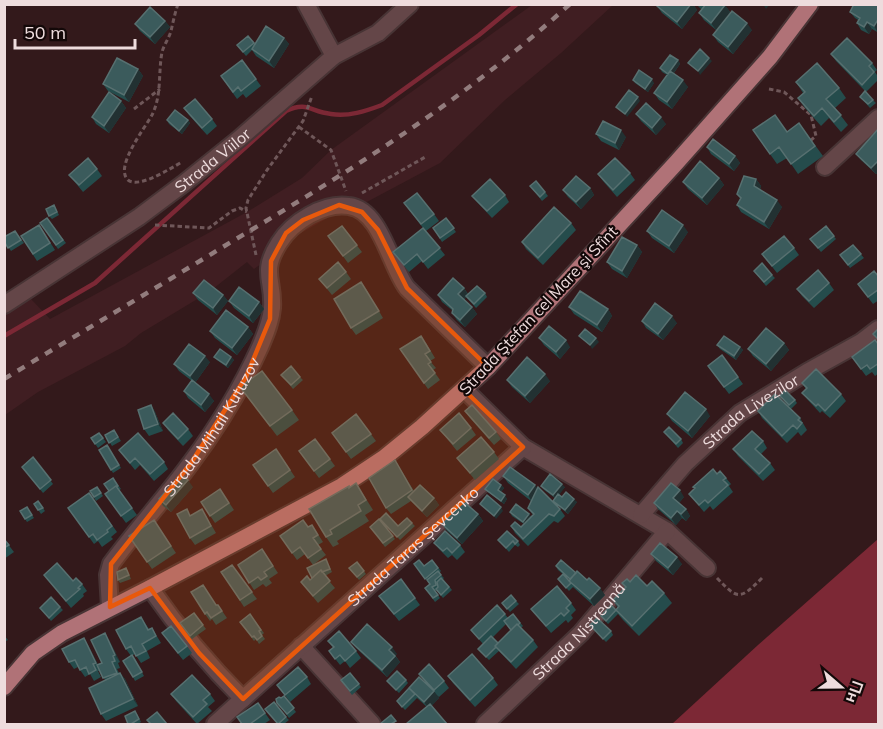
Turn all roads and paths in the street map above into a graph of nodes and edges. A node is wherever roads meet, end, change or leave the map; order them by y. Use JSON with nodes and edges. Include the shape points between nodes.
{"nodes":[{"id":1,"x":178,"y":4,"type":"edge"},
{"id":2,"x":306,"y":4,"type":"edge"},
{"id":3,"x":410,"y":4,"type":"edge"},
{"id":4,"x":810,"y":4,"type":"edge"},
{"id":5,"x":334,"y":56,"type":"junction"},
{"id":6,"x":160,"y":89,"type":"junction"},
{"id":7,"x":769,"y":89,"type":"dead end"},
{"id":8,"x":310,"y":102,"type":"dead end"},
{"id":9,"x":134,"y":109,"type":"dead end"},
{"id":10,"x":879,"y":118,"type":"edge"},
{"id":11,"x":299,"y":127,"type":"junction"},
{"id":12,"x":811,"y":140,"type":"edge"},
{"id":13,"x":427,"y":156,"type":"dead end"},
{"id":14,"x":189,"y":159,"type":"dead end"},
{"id":15,"x":825,"y":167,"type":"dead end"},
{"id":16,"x":352,"y":206,"type":"junction"},
{"id":17,"x":247,"y":212,"type":"junction"},
{"id":18,"x":132,"y":221,"type":"junction"},
{"id":19,"x":268,"y":271,"type":"junction"},
{"id":20,"x":4,"y":306,"type":"edge"},
{"id":21,"x":879,"y":329,"type":"edge"},
{"id":22,"x":488,"y":367,"type":"junction"},
{"id":23,"x":465,"y":390,"type":"junction"},
{"id":24,"x":523,"y":447,"type":"junction"},
{"id":25,"x":641,"y":515,"type":"junction"},
{"id":26,"x":667,"y":531,"type":"junction"},
{"id":27,"x":707,"y":568,"type":"joint"},
{"id":28,"x":762,"y":578,"type":"dead end"},
{"id":29,"x":150,"y":588,"type":"junction"},
{"id":30,"x":110,"y":607,"type":"junction"},
{"id":31,"x":301,"y":646,"type":"junction"},
{"id":32,"x":4,"y":687,"type":"edge"},
{"id":33,"x":243,"y":699,"type":"junction"},
{"id":34,"x":215,"y":724,"type":"edge"},
{"id":35,"x":372,"y":724,"type":"edge"},
{"id":36,"x":485,"y":724,"type":"edge"}],
"edges":[{"from":1,"to":6,"type":"path","via":[[163,50]]},
{"from":2,"to":5,"type":"street"},
{"from":3,"to":5,"type":"street","name":"Strada Viilor","via":[[378,33]]},
{"from":4,"to":22,"type":"main road","name":"Strada Ştefan cel Mare şi Sfînt","via":[[770,57],[676,163]]},
{"from":5,"to":18,"type":"street","name":"Strada Viilor","via":[[239,139]]},
{"from":6,"to":9,"type":"path"},
{"from":6,"to":14,"type":"path","via":[[155,109],[128,156],[126,178],[133,183],[144,181]]},
{"from":7,"to":12,"type":"path","via":[[784,92],[811,115],[816,136]]},
{"from":8,"to":11,"type":"path"},
{"from":10,"to":15,"type":"street"},
{"from":11,"to":16,"type":"path","via":[[331,150]]},
{"from":11,"to":17,"type":"path","via":[[257,184],[248,200]]},
{"from":13,"to":16,"type":"path","via":[[360,194]]},
{"from":16,"to":19,"type":"street","name":"Strada Mihail Kutuzov","via":[[339,205],[316,212],[286,233]]},
{"from":16,"to":22,"type":"street","via":[[378,230],[407,288]]},
{"from":17,"to":18,"type":"path","via":[[240,208],[232,211],[209,228],[137,227]]},
{"from":17,"to":19,"type":"path","via":[[254,250]]},
{"from":18,"to":20,"type":"street","name":"Strada Viilor"},
{"from":19,"to":30,"type":"street","name":"Strada Mihail Kutuzov","via":[[272,308],[255,359],[227,411],[191,463],[111,564]]},
{"from":21,"to":25,"type":"street","name":"Strada Livezilor","via":[[740,413],[685,464]]},
{"from":22,"to":23,"type":"main road","name":"Strada Ştefan cel Mare şi Sfînt"},
{"from":23,"to":24,"type":"street"},
{"from":23,"to":29,"type":"main road","name":"Strada Ştefan cel Mare şi Sfînt","via":[[384,458],[342,486]]},
{"from":24,"to":25,"type":"street"},
{"from":24,"to":31,"type":"street","name":"Strada Taras Șevcenko"},
{"from":25,"to":26,"type":"street"},
{"from":26,"to":27,"type":"street"},
{"from":26,"to":36,"type":"street","name":"Strada Nistreană","via":[[580,633]]},
{"from":27,"to":28,"type":"path","via":[[736,595],[748,592]]},
{"from":29,"to":30,"type":"main road","name":"Strada Ştefan cel Mare şi Sfînt"},
{"from":29,"to":33,"type":"street","via":[[199,653]]},
{"from":30,"to":32,"type":"main road","name":"Strada Ştefan cel Mare şi Sfînt","via":[[33,653]]},
{"from":31,"to":33,"type":"street","name":"Strada Taras Șevcenko"},
{"from":31,"to":35,"type":"street"},
{"from":33,"to":34,"type":"street","name":"Strada Taras Șevcenko"}]}
